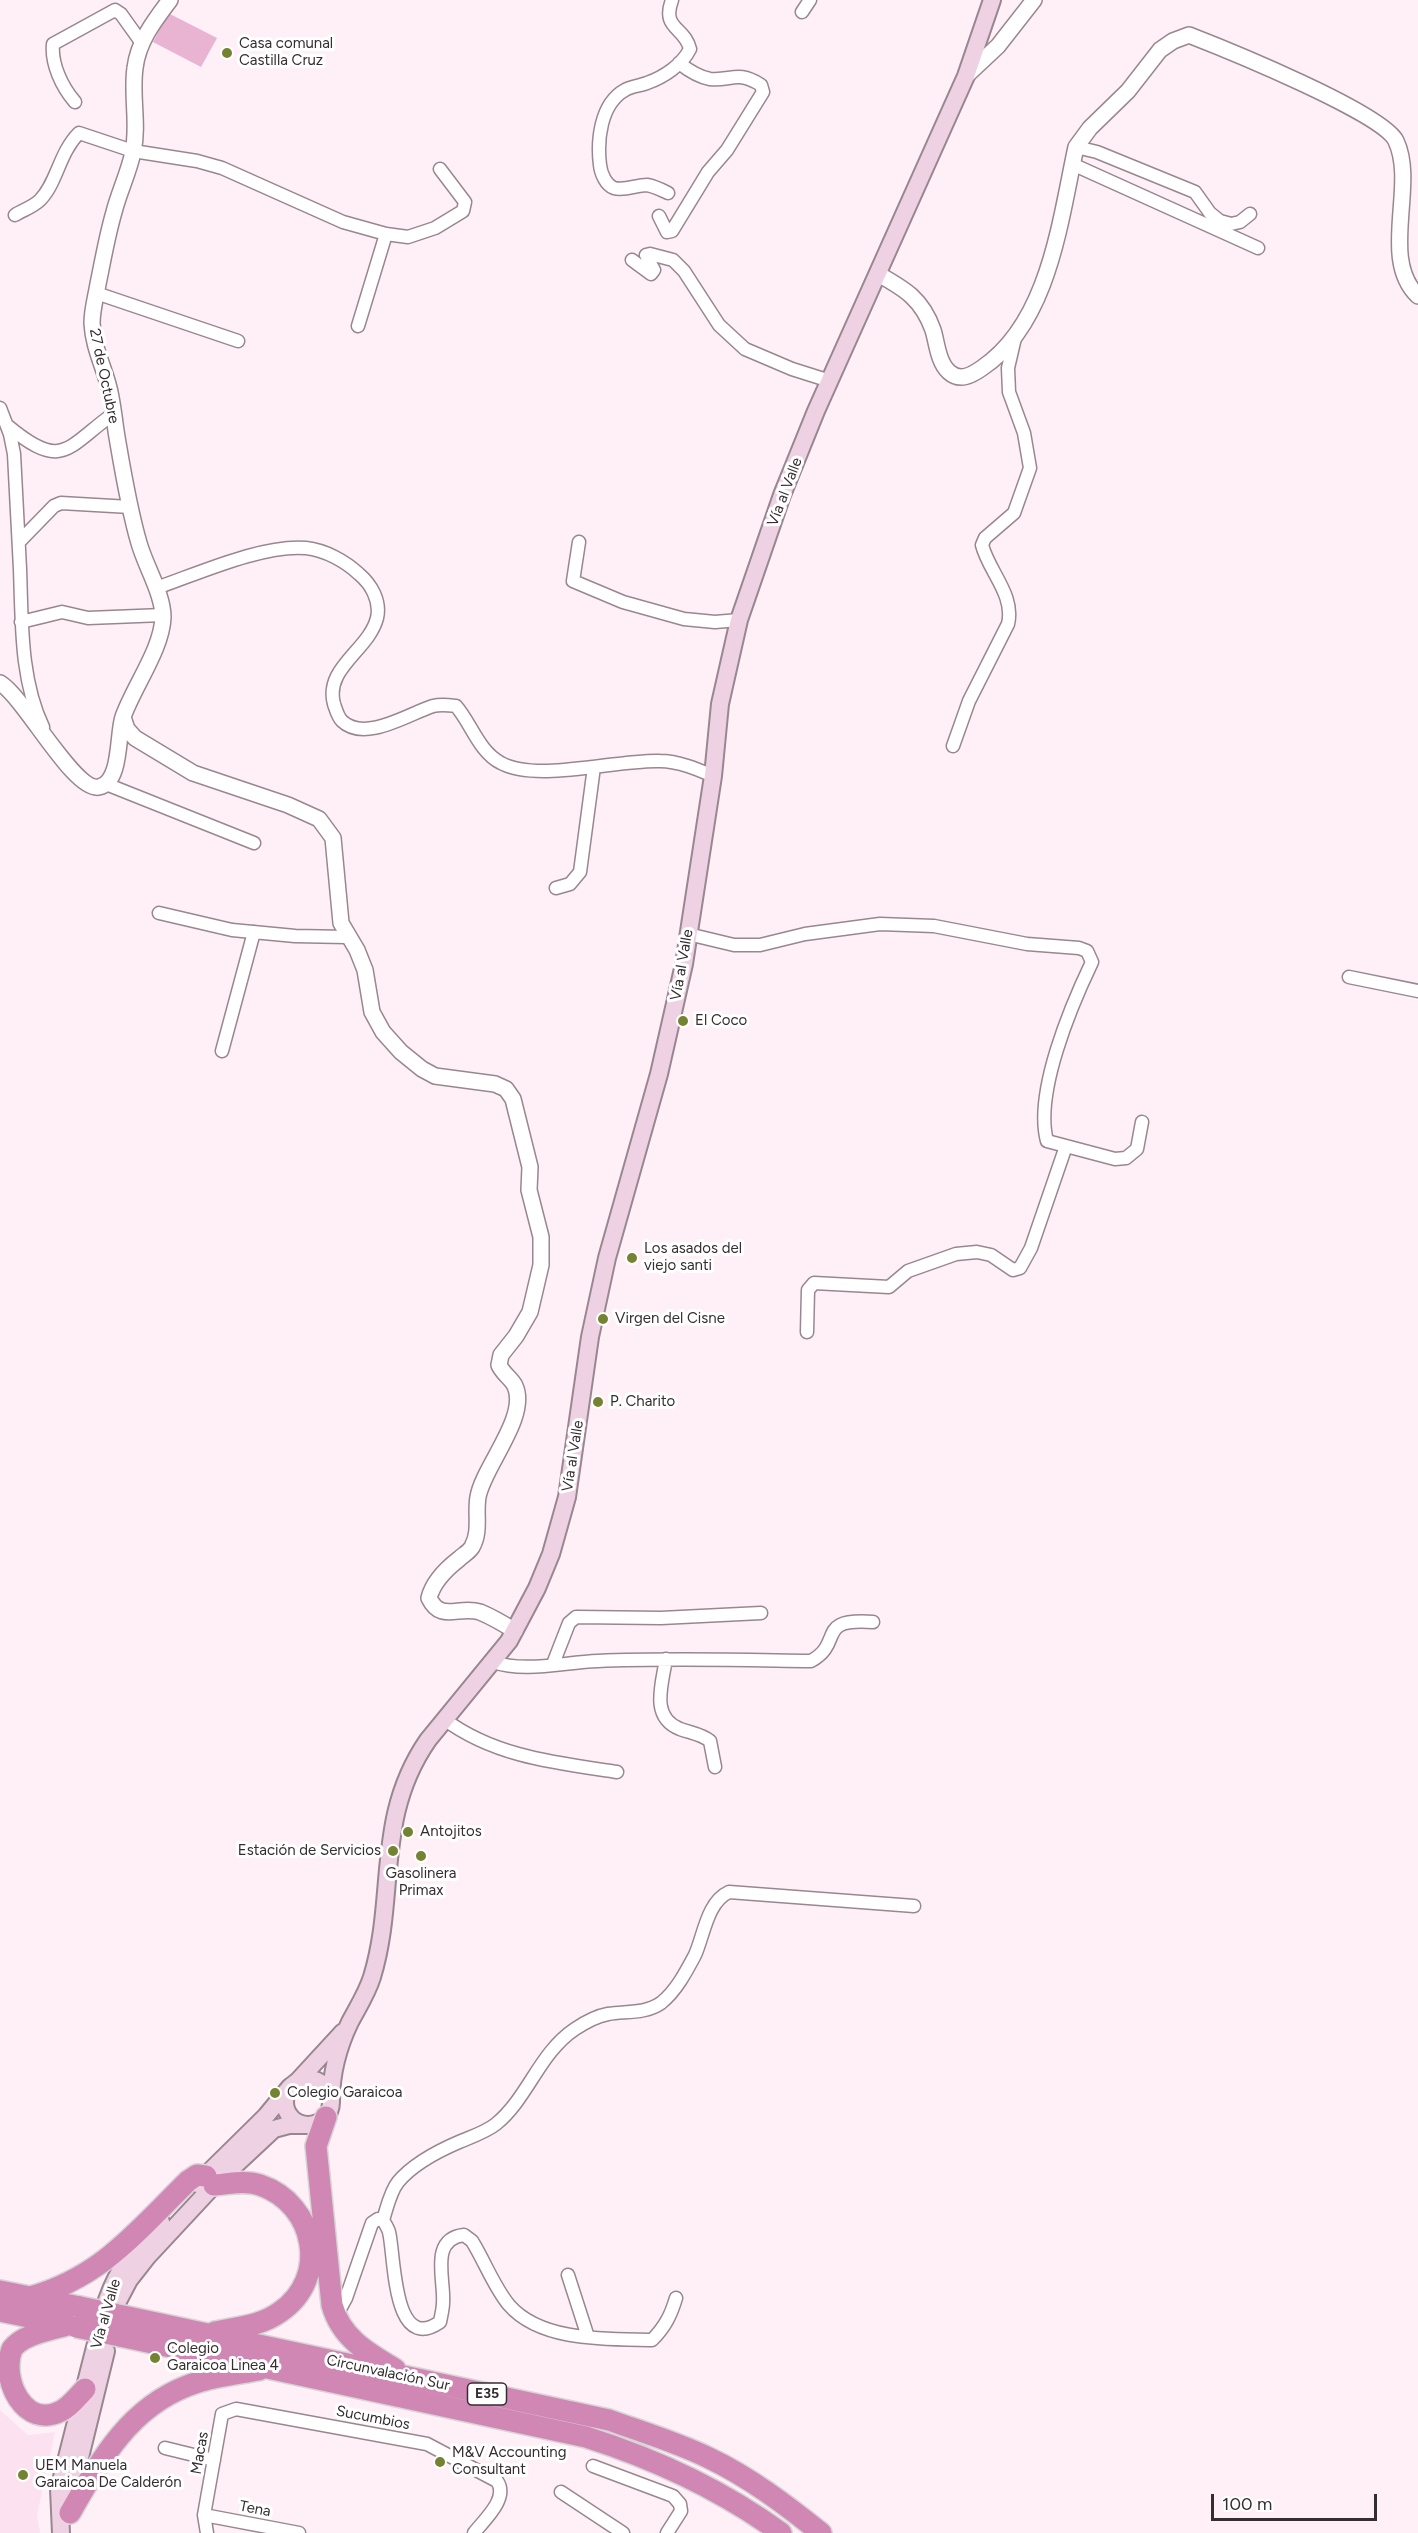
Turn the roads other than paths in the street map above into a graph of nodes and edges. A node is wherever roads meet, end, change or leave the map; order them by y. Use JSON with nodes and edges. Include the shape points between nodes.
{"nodes":[{"id":1,"x":170,"y":0,"type":"edge"},
{"id":2,"x":672,"y":0,"type":"edge"},
{"id":3,"x":810,"y":0,"type":"edge"},
{"id":4,"x":992,"y":0,"type":"edge"},
{"id":5,"x":1034,"y":0,"type":"edge"},
{"id":6,"x":802,"y":12,"type":"dead end"},
{"id":7,"x":141,"y":42,"type":"junction"},
{"id":8,"x":680,"y":63,"type":"junction"},
{"id":9,"x":966,"y":76,"type":"junction"},
{"id":10,"x":75,"y":102,"type":"dead end"},
{"id":11,"x":1076,"y":147,"type":"junction"},
{"id":12,"x":133,"y":150,"type":"junction"},
{"id":13,"x":1072,"y":164,"type":"junction"},
{"id":14,"x":440,"y":169,"type":"dead end"},
{"id":15,"x":668,"y":193,"type":"dead end"},
{"id":16,"x":1250,"y":213,"type":"dead end"},
{"id":17,"x":15,"y":215,"type":"dead end"},
{"id":18,"x":659,"y":216,"type":"dead end"},
{"id":19,"x":386,"y":234,"type":"junction"},
{"id":20,"x":1258,"y":248,"type":"dead end"},
{"id":21,"x":632,"y":260,"type":"dead end"},
{"id":22,"x":878,"y":274,"type":"junction"},
{"id":23,"x":96,"y":293,"type":"junction"},
{"id":24,"x":1418,"y":296,"type":"edge"},
{"id":25,"x":358,"y":326,"type":"dead end"},
{"id":26,"x":1016,"y":334,"type":"junction"},
{"id":27,"x":238,"y":341,"type":"dead end"},
{"id":28,"x":830,"y":381,"type":"junction"},
{"id":29,"x":0,"y":408,"type":"edge"},
{"id":30,"x":113,"y":414,"type":"junction"},
{"id":31,"x":7,"y":425,"type":"junction"},
{"id":32,"x":130,"y":507,"type":"junction"},
{"id":33,"x":19,"y":542,"type":"junction"},
{"id":34,"x":579,"y":542,"type":"dead end"},
{"id":35,"x":156,"y":588,"type":"junction"},
{"id":36,"x":163,"y":615,"type":"junction"},
{"id":37,"x":739,"y":620,"type":"junction"},
{"id":38,"x":21,"y":622,"type":"junction"},
{"id":39,"x":0,"y":683,"type":"edge"},
{"id":40,"x":123,"y":717,"type":"junction"},
{"id":41,"x":51,"y":745,"type":"junction"},
{"id":42,"x":952,"y":746,"type":"dead end"},
{"id":43,"x":594,"y":767,"type":"junction"},
{"id":44,"x":713,"y":776,"type":"junction"},
{"id":45,"x":106,"y":784,"type":"junction"},
{"id":46,"x":254,"y":843,"type":"dead end"},
{"id":47,"x":556,"y":888,"type":"dead end"},
{"id":48,"x":159,"y":913,"type":"dead end"},
{"id":49,"x":254,"y":932,"type":"junction"},
{"id":50,"x":688,"y":934,"type":"junction"},
{"id":51,"x":348,"y":937,"type":"junction"},
{"id":52,"x":1349,"y":977,"type":"dead end"},
{"id":53,"x":1418,"y":991,"type":"edge"},
{"id":54,"x":222,"y":1051,"type":"dead end"},
{"id":55,"x":1142,"y":1122,"type":"dead end"},
{"id":56,"x":1066,"y":1146,"type":"junction"},
{"id":57,"x":807,"y":1332,"type":"dead end"},
{"id":58,"x":761,"y":1613,"type":"dead end"},
{"id":59,"x":873,"y":1622,"type":"dead end"},
{"id":60,"x":515,"y":1631,"type":"junction"},
{"id":61,"x":666,"y":1659,"type":"junction"},
{"id":62,"x":493,"y":1662,"type":"junction"},
{"id":63,"x":554,"y":1664,"type":"junction"},
{"id":64,"x":444,"y":1719,"type":"junction"},
{"id":65,"x":714,"y":1767,"type":"dead end"},
{"id":66,"x":617,"y":1772,"type":"dead end"},
{"id":67,"x":914,"y":1906,"type":"dead end"},
{"id":68,"x":349,"y":2025,"type":"junction"},
{"id":69,"x":293,"y":2085,"type":"junction"},
{"id":70,"x":328,"y":2109,"type":"junction"},
{"id":71,"x":304,"y":2125,"type":"junction"},
{"id":72,"x":210,"y":2180,"type":"junction"},
{"id":73,"x":383,"y":2220,"type":"junction"},
{"id":74,"x":568,"y":2275,"type":"dead end"},
{"id":75,"x":0,"y":2291,"type":"edge"},
{"id":76,"x":30,"y":2297,"type":"junction"},
{"id":77,"x":676,"y":2298,"type":"dead end"},
{"id":78,"x":0,"y":2311,"type":"edge"},
{"id":79,"x":335,"y":2317,"type":"junction"},
{"id":80,"x":74,"y":2320,"type":"junction"},
{"id":81,"x":124,"y":2327,"type":"junction"},
{"id":82,"x":201,"y":2334,"type":"junction"},
{"id":83,"x":588,"y":2337,"type":"junction"},
{"id":84,"x":272,"y":2368,"type":"junction"},
{"id":85,"x":411,"y":2378,"type":"junction"},
{"id":86,"x":84,"y":2389,"type":"junction"},
{"id":87,"x":222,"y":2414,"type":"joint"},
{"id":88,"x":165,"y":2448,"type":"dead end"},
{"id":89,"x":214,"y":2460,"type":"junction"},
{"id":90,"x":593,"y":2466,"type":"dead end"},
{"id":91,"x":561,"y":2492,"type":"dead end"},
{"id":92,"x":204,"y":2515,"type":"junction"},
{"id":93,"x":71,"y":2523,"type":"edge"},
{"id":94,"x":61,"y":2533,"type":"edge"},
{"id":95,"x":207,"y":2533,"type":"edge"},
{"id":96,"x":299,"y":2533,"type":"edge"},
{"id":97,"x":474,"y":2533,"type":"edge"},
{"id":98,"x":623,"y":2533,"type":"edge"},
{"id":99,"x":667,"y":2533,"type":"edge"},
{"id":100,"x":781,"y":2533,"type":"edge"},
{"id":101,"x":821,"y":2533,"type":"edge"}],
"edges":[{"from":1,"to":7,"type":"street","name":"27 de Octubre"},
{"from":2,"to":8,"type":"street","via":[[670,22],[688,41],[690,49]]},
{"from":3,"to":6,"type":"street"},
{"from":4,"to":9,"type":"main road","name":"Vía al Valle"},
{"from":5,"to":9,"type":"street","via":[[998,46]]},
{"from":7,"to":10,"type":"street","via":[[115,10],[53,44],[64,89]]},
{"from":7,"to":12,"type":"street","name":"27 de Octubre","via":[[134,70]]},
{"from":8,"to":15,"type":"street","via":[[616,98],[608,110],[599,142],[600,170],[614,188],[648,185]]},
{"from":8,"to":18,"type":"street","via":[[709,79],[752,79],[763,92],[672,231],[667,232]]},
{"from":9,"to":22,"type":"main road","name":"Vía al Valle"},
{"from":11,"to":13,"type":"street"},
{"from":11,"to":16,"type":"street","via":[[1098,152],[1195,192],[1220,221],[1240,222]]},
{"from":11,"to":24,"type":"street","via":[[1160,50],[1189,35],[1214,44],[1336,99],[1385,127],[1396,140],[1401,158],[1403,272]]},
{"from":12,"to":17,"type":"street","via":[[79,133],[67,147],[47,192]]},
{"from":12,"to":19,"type":"street","via":[[222,168],[343,222]]},
{"from":12,"to":23,"type":"street","name":"27 de Octubre"},
{"from":13,"to":20,"type":"street"},
{"from":13,"to":26,"type":"street","via":[[1050,263]]},
{"from":14,"to":19,"type":"street","via":[[465,202],[463,211],[435,228],[408,237]]},
{"from":19,"to":25,"type":"street"},
{"from":21,"to":28,"type":"street","via":[[651,274],[654,270],[646,255],[673,260],[719,325],[745,349]]},
{"from":22,"to":26,"type":"street","via":[[908,290],[924,310],[939,356],[949,372],[961,378],[991,362]]},
{"from":22,"to":28,"type":"main road","name":"Vía al Valle"},
{"from":23,"to":27,"type":"street"},
{"from":23,"to":30,"type":"street","name":"27 de Octubre","via":[[92,321],[95,348]]},
{"from":26,"to":42,"type":"street","via":[[1008,368],[1009,392],[1024,434],[1030,468],[1014,513],[985,537],[982,545],[1011,613]]},
{"from":28,"to":37,"type":"main road","name":"Vía al Valle","via":[[782,495]]},
{"from":29,"to":31,"type":"street"},
{"from":30,"to":31,"type":"street","via":[[81,442],[57,452],[33,445]]},
{"from":30,"to":32,"type":"street","name":"27 de Octubre"},
{"from":31,"to":33,"type":"street","via":[[14,454]]},
{"from":32,"to":33,"type":"street","via":[[61,503]]},
{"from":32,"to":35,"type":"street","name":"27 de Octubre","via":[[145,565]]},
{"from":33,"to":38,"type":"street"},
{"from":34,"to":37,"type":"street","via":[[573,581],[623,602],[684,619]]},
{"from":35,"to":36,"type":"street","name":"27 de Octubre"},
{"from":35,"to":43,"type":"street","via":[[237,560],[281,550],[306,548],[331,555],[366,580],[376,596],[377,616],[370,635],[345,663],[332,692],[343,721],[351,726],[377,728],[431,707],[456,706],[482,745],[501,763],[543,771]]},
{"from":36,"to":38,"type":"street","via":[[88,618],[62,612]]},
{"from":36,"to":40,"type":"street","name":"27 de Octubre","via":[[161,632]]},
{"from":37,"to":44,"type":"main road","name":"Vía al Valle","via":[[720,704]]},
{"from":38,"to":41,"type":"street","via":[[37,716]]},
{"from":39,"to":41,"type":"street","via":[[34,719]]},
{"from":40,"to":45,"type":"street","name":"27 de Octubre","via":[[116,769]]},
{"from":40,"to":51,"type":"street","via":[[135,738],[193,773],[319,819],[333,838],[341,922]]},
{"from":41,"to":45,"type":"street","via":[[80,778],[98,788]]},
{"from":43,"to":44,"type":"street","via":[[661,760]]},
{"from":43,"to":47,"type":"street","via":[[580,872],[570,884]]},
{"from":44,"to":50,"type":"main road","name":"Vía al Valle"},
{"from":45,"to":46,"type":"street"},
{"from":48,"to":49,"type":"street"},
{"from":49,"to":51,"type":"street"},
{"from":49,"to":54,"type":"street"},
{"from":50,"to":56,"type":"street","via":[[734,945],[760,945],[879,924],[934,926],[1087,951],[1092,962],[1065,1026],[1046,1102],[1047,1141]]},
{"from":50,"to":60,"type":"main road","name":"Vía al Valle","via":[[659,1074],[590,1337],[561,1523],[537,1588]]},
{"from":51,"to":60,"type":"street","via":[[365,970],[372,1012],[383,1032],[401,1052],[435,1076],[478,1080],[506,1089],[513,1099],[527,1149],[529,1190],[541,1237],[541,1265],[530,1312],[501,1355],[499,1365],[515,1384],[515,1412],[506,1440],[478,1496],[477,1533],[471,1549],[433,1585],[429,1598],[433,1607],[442,1612],[481,1613]]},
{"from":52,"to":53,"type":"street"},
{"from":55,"to":56,"type":"street","via":[[1137,1149],[1126,1158],[1115,1159]]},
{"from":56,"to":57,"type":"street","via":[[1031,1248],[1020,1268],[1013,1270],[991,1255],[977,1252],[956,1254],[908,1271],[889,1287],[814,1283],[808,1290]]},
{"from":58,"to":63,"type":"street","via":[[576,1617],[569,1623]]},
{"from":59,"to":61,"type":"street","via":[[841,1623],[832,1631],[822,1654],[811,1661]]},
{"from":60,"to":62,"type":"main road","name":"Vía al Valle"},
{"from":61,"to":63,"type":"street"},
{"from":61,"to":65,"type":"street","via":[[661,1712],[672,1725],[710,1742]]},
{"from":62,"to":63,"type":"street","via":[[508,1666]]},
{"from":62,"to":64,"type":"main road","name":"Vía al Valle"},
{"from":64,"to":66,"type":"street","via":[[495,1748],[550,1762]]},
{"from":64,"to":68,"type":"main road","name":"Vía al Valle","via":[[419,1753],[394,1820],[378,1952],[365,1996]]},
{"from":67,"to":73,"type":"street","via":[[729,1892],[722,1896],[675,1989],[659,2004],[645,2010],[606,2014],[573,2030],[531,2077],[514,2106],[495,2124],[445,2148],[397,2183]]},
{"from":68,"to":69,"type":"main road","name":"Vía al Valle"},
{"from":68,"to":70,"type":"main road","via":[[335,2061]]},
{"from":69,"to":70,"type":"main road","via":[[307,2079],[319,2082],[328,2090]]},
{"from":69,"to":71,"type":"main road","via":[[285,2100],[288,2113]]},
{"from":69,"to":72,"type":"main road","name":"Vía al Valle"},
{"from":70,"to":71,"type":"main road","via":[[316,2124]]},
{"from":70,"to":79,"type":"highway","via":[[316,2146]]},
{"from":71,"to":72,"type":"main road","name":"Vía al Valle","via":[[274,2129]]},
{"from":72,"to":76,"type":"highway","via":[[197,2175],[188,2181],[90,2272]]},
{"from":72,"to":82,"type":"highway","via":[[257,2184],[288,2202],[307,2235],[312,2262],[306,2284],[281,2312],[254,2325]]},
{"from":72,"to":86,"type":"main road","name":"Vía al Valle","via":[[146,2238],[115,2277]]},
{"from":72,"to":93,"type":"main road","name":"Vía al Valle","via":[[129,2280],[118,2301],[72,2490]]},
{"from":73,"to":79,"type":"street","via":[[372,2223],[346,2298]]},
{"from":73,"to":83,"type":"street","via":[[389,2231],[396,2291],[406,2316],[422,2330],[440,2322],[441,2258],[446,2243],[453,2236],[464,2235],[472,2241],[510,2306],[523,2317],[539,2326]]},
{"from":74,"to":83,"type":"street"},
{"from":75,"to":76,"type":"highway","name":"Circunvalación Sur","number":"E35"},
{"from":76,"to":80,"type":"highway","name":"Circunvalación Sur","number":"E35"},
{"from":77,"to":83,"type":"street","via":[[670,2317],[652,2340]]},
{"from":78,"to":80,"type":"highway","name":"Circunvalación Sur","number":"E35"},
{"from":79,"to":85,"type":"highway","via":[[355,2343]]},
{"from":80,"to":81,"type":"highway","name":"Circunvalación Sur","number":"E35","bridge":true},
{"from":80,"to":86,"type":"highway","via":[[24,2339],[13,2348],[5,2364],[6,2382],[12,2397],[24,2408],[47,2416],[63,2411]]},
{"from":81,"to":82,"type":"highway","name":"Circunvalación Sur","number":"E35"},
{"from":81,"to":84,"type":"highway","name":"Circunvalación Sur","number":"E35"},
{"from":82,"to":85,"type":"highway","name":"Circunvalación Sur","number":"E35"},
{"from":84,"to":93,"type":"highway","via":[[210,2379],[164,2396],[134,2419],[94,2471]]},
{"from":84,"to":100,"type":"highway","name":"Circunvalación Sur","number":"E35","via":[[593,2440],[698,2483]]},
{"from":85,"to":101,"type":"highway","name":"Circunvalación Sur","number":"E35","via":[[609,2420],[680,2445],[754,2484]]},
{"from":86,"to":94,"type":"main road","name":"Vía al Valle","via":[[59,2489]]},
{"from":87,"to":89,"type":"street","name":"Macas"},
{"from":87,"to":97,"type":"street","name":"Sucumbios","via":[[236,2409],[427,2444],[497,2481],[502,2493]]},
{"from":88,"to":89,"type":"street"},
{"from":89,"to":92,"type":"street","name":"Macas"},
{"from":90,"to":99,"type":"street","via":[[667,2493],[680,2504],[681,2511]]},
{"from":91,"to":98,"type":"street"},
{"from":92,"to":95,"type":"street","name":"Macas"},
{"from":92,"to":96,"type":"street","name":"Tena"}]}
